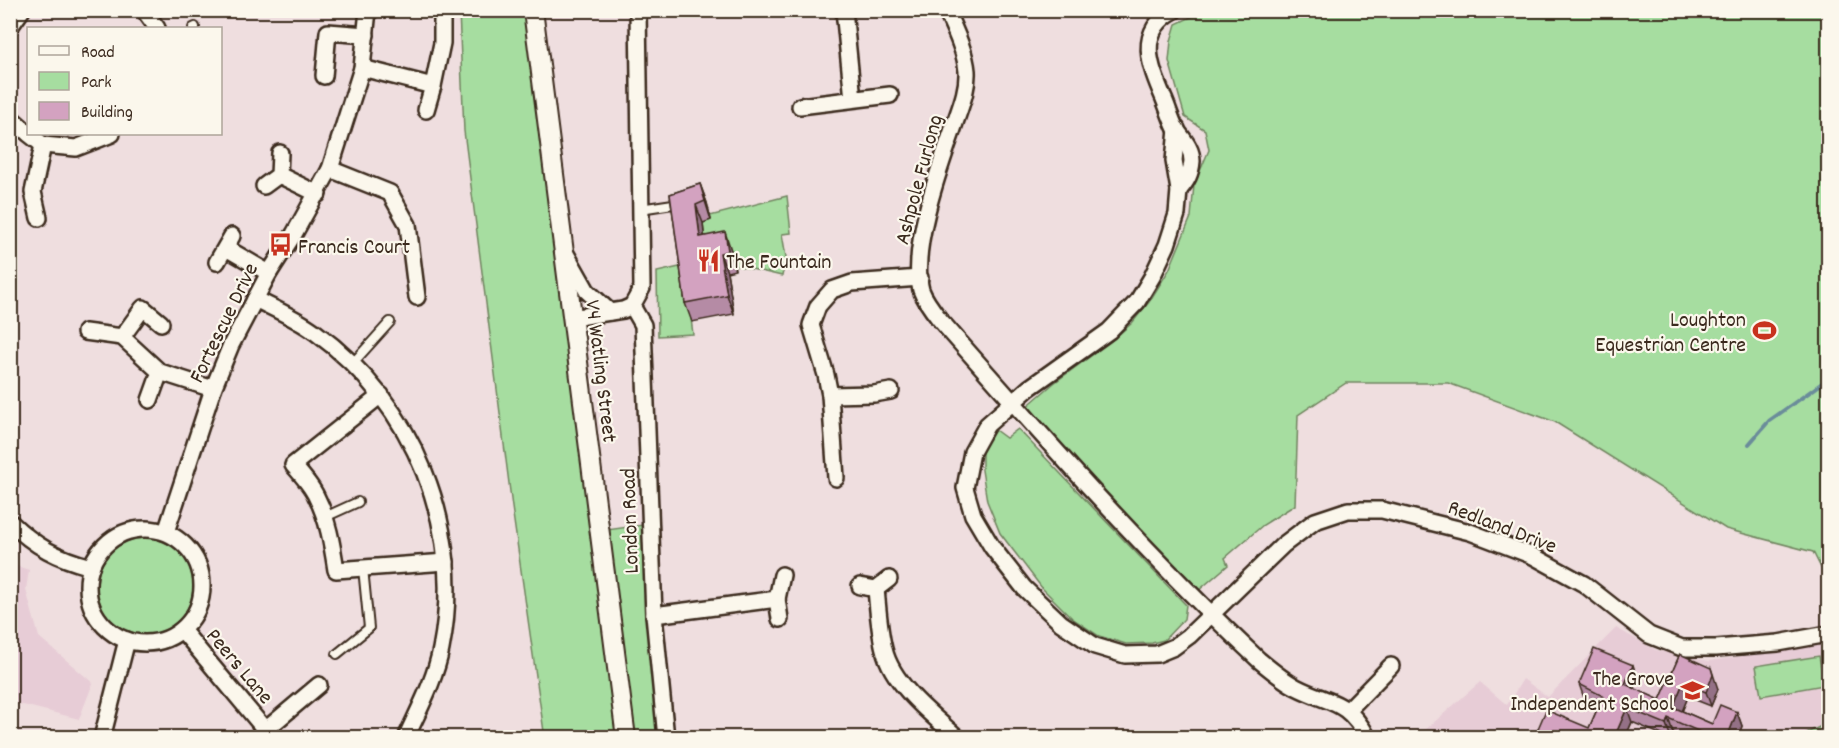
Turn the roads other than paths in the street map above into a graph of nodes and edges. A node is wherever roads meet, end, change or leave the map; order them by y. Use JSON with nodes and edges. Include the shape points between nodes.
{"nodes":[{"id":1,"x":22,"y":10,"type":"edge"},
{"id":2,"x":144,"y":10,"type":"edge"},
{"id":3,"x":368,"y":10,"type":"edge"},
{"id":4,"x":533,"y":10,"type":"edge"},
{"id":5,"x":638,"y":10,"type":"edge"},
{"id":6,"x":844,"y":10,"type":"edge"},
{"id":7,"x":946,"y":10,"type":"edge"},
{"id":8,"x":1175,"y":10,"type":"edge"},
{"id":9,"x":441,"y":15,"type":"dead end"},
{"id":10,"x":10,"y":27,"type":"edge"},
{"id":11,"x":156,"y":27,"type":"edge"},
{"id":12,"x":366,"y":35,"type":"junction"},
{"id":13,"x":362,"y":68,"type":"junction"},
{"id":14,"x":324,"y":76,"type":"dead end"},
{"id":15,"x":433,"y":86,"type":"junction"},
{"id":16,"x":890,"y":95,"type":"dead end"},
{"id":17,"x":853,"y":99,"type":"junction"},
{"id":18,"x":800,"y":106,"type":"dead end"},
{"id":19,"x":426,"y":110,"type":"dead end"},
{"id":20,"x":11,"y":121,"type":"edge"},
{"id":21,"x":27,"y":132,"type":"edge"},
{"id":22,"x":32,"y":135,"type":"edge"},
{"id":23,"x":109,"y":135,"type":"edge"},
{"id":24,"x":44,"y":145,"type":"junction"},
{"id":25,"x":280,"y":153,"type":"dead end"},
{"id":26,"x":330,"y":169,"type":"junction"},
{"id":27,"x":279,"y":175,"type":"junction"},
{"id":28,"x":264,"y":186,"type":"dead end"},
{"id":29,"x":318,"y":194,"type":"junction"},
{"id":30,"x":673,"y":204,"type":"edge"},
{"id":31,"x":640,"y":209,"type":"junction"},
{"id":32,"x":39,"y":218,"type":"dead end"},
{"id":33,"x":564,"y":250,"type":"junction"},
{"id":34,"x":217,"y":262,"type":"dead end"},
{"id":35,"x":269,"y":273,"type":"junction"},
{"id":36,"x":920,"y":278,"type":"junction"},
{"id":37,"x":417,"y":297,"type":"dead end"},
{"id":38,"x":255,"y":299,"type":"junction"},
{"id":39,"x":632,"y":306,"type":"junction"},
{"id":40,"x":610,"y":312,"type":"junction"},
{"id":41,"x":572,"y":318,"type":"junction"},
{"id":42,"x":390,"y":322,"type":"dead end"},
{"id":43,"x":161,"y":323,"type":"dead end"},
{"id":44,"x":85,"y":332,"type":"dead end"},
{"id":45,"x":122,"y":337,"type":"junction"},
{"id":46,"x":352,"y":364,"type":"junction"},
{"id":47,"x":160,"y":372,"type":"junction"},
{"id":48,"x":213,"y":389,"type":"junction"},
{"id":49,"x":891,"y":391,"type":"dead end"},
{"id":50,"x":381,"y":395,"type":"junction"},
{"id":51,"x":830,"y":395,"type":"junction"},
{"id":52,"x":150,"y":400,"type":"dead end"},
{"id":53,"x":1013,"y":403,"type":"junction"},
{"id":54,"x":836,"y":478,"type":"dead end"},
{"id":55,"x":358,"y":502,"type":"dead end"},
{"id":56,"x":325,"y":517,"type":"junction"},
{"id":57,"x":10,"y":522,"type":"edge"},
{"id":58,"x":166,"y":532,"type":"junction"},
{"id":59,"x":446,"y":562,"type":"junction"},
{"id":60,"x":91,"y":567,"type":"junction"},
{"id":61,"x":363,"y":568,"type":"junction"},
{"id":62,"x":783,"y":575,"type":"dead end"},
{"id":63,"x":889,"y":579,"type":"dead end"},
{"id":64,"x":860,"y":586,"type":"dead end"},
{"id":65,"x":876,"y":589,"type":"junction"},
{"id":66,"x":777,"y":599,"type":"junction"},
{"id":67,"x":1212,"y":614,"type":"junction"},
{"id":68,"x":654,"y":615,"type":"junction"},
{"id":69,"x":780,"y":619,"type":"dead end"},
{"id":70,"x":182,"y":630,"type":"junction"},
{"id":71,"x":1828,"y":634,"type":"edge"},
{"id":72,"x":127,"y":640,"type":"junction"},
{"id":73,"x":337,"y":654,"type":"dead end"},
{"id":74,"x":1391,"y":666,"type":"dead end"},
{"id":75,"x":320,"y":685,"type":"dead end"},
{"id":76,"x":1348,"y":710,"type":"junction"},
{"id":77,"x":265,"y":735,"type":"edge"},
{"id":78,"x":102,"y":738,"type":"edge"},
{"id":79,"x":406,"y":738,"type":"edge"},
{"id":80,"x":626,"y":738,"type":"edge"},
{"id":81,"x":666,"y":738,"type":"edge"},
{"id":82,"x":958,"y":738,"type":"edge"},
{"id":83,"x":1368,"y":738,"type":"edge"}],
"edges":[{"from":1,"to":10,"type":"street"},
{"from":2,"to":11,"type":"street"},
{"from":3,"to":12,"type":"street","name":"Fortescue Drive"},
{"from":4,"to":33,"type":"street","name":"V4 Watling Street"},
{"from":5,"to":31,"type":"street"},
{"from":6,"to":17,"type":"street"},
{"from":7,"to":36,"type":"street","name":"Ashpole Furlong","via":[[963,51],[966,91],[928,213],[919,256]]},
{"from":8,"to":53,"type":"street","via":[[1156,24],[1148,54],[1192,160],[1189,180],[1179,190],[1177,214],[1167,245],[1125,317]]},
{"from":9,"to":15,"type":"street","via":[[442,43]]},
{"from":12,"to":13,"type":"street","name":"Fortescue Drive"},
{"from":12,"to":14,"type":"street","via":[[328,32]]},
{"from":13,"to":15,"type":"street"},
{"from":13,"to":26,"type":"street","name":"Fortescue Drive"},
{"from":15,"to":19,"type":"street"},
{"from":16,"to":17,"type":"street"},
{"from":17,"to":18,"type":"street"},
{"from":20,"to":21,"type":"street"},
{"from":22,"to":24,"type":"street"},
{"from":23,"to":24,"type":"street","via":[[76,148]]},
{"from":24,"to":32,"type":"street","via":[[33,192]]},
{"from":25,"to":27,"type":"street"},
{"from":26,"to":29,"type":"street","name":"Fortescue Drive"},
{"from":26,"to":37,"type":"street","via":[[390,193],[408,225]]},
{"from":27,"to":28,"type":"street"},
{"from":27,"to":29,"type":"street"},
{"from":29,"to":35,"type":"street","name":"Fortescue Drive"},
{"from":30,"to":31,"type":"lane"},
{"from":31,"to":39,"type":"street","via":[[642,288]]},
{"from":33,"to":40,"type":"street","via":[[587,291]]},
{"from":33,"to":41,"type":"street","name":"V4 Watling Street"},
{"from":34,"to":35,"type":"street","via":[[229,242]]},
{"from":35,"to":38,"type":"street","name":"Fortescue Drive"},
{"from":36,"to":51,"type":"street","via":[[852,283],[832,290],[818,306],[812,326]]},
{"from":36,"to":53,"type":"street","name":"Ashpole Furlong","via":[[921,290],[941,321]]},
{"from":38,"to":46,"type":"street","via":[[315,331]]},
{"from":38,"to":48,"type":"street","name":"Fortescue Drive"},
{"from":39,"to":40,"type":"street"},
{"from":39,"to":68,"type":"street","name":"London Road","via":[[643,325]]},
{"from":40,"to":41,"type":"street"},
{"from":41,"to":80,"type":"street","name":"V4 Watling Street"},
{"from":42,"to":46,"type":"lane"},
{"from":43,"to":45,"type":"street","via":[[143,308]]},
{"from":44,"to":45,"type":"street"},
{"from":45,"to":47,"type":"street"},
{"from":46,"to":50,"type":"street"},
{"from":47,"to":48,"type":"street"},
{"from":47,"to":52,"type":"street"},
{"from":48,"to":58,"type":"street","name":"Fortescue Drive"},
{"from":49,"to":51,"type":"street"},
{"from":50,"to":56,"type":"street","via":[[293,465],[316,494]]},
{"from":50,"to":59,"type":"street","via":[[408,436],[428,477],[440,518]]},
{"from":51,"to":54,"type":"street"},
{"from":53,"to":67,"type":"street","name":"Ashpole Furlong"},
{"from":53,"to":67,"type":"street","via":[[987,425],[972,452],[964,488],[992,547],[1030,595],[1095,646],[1125,655],[1157,654],[1174,647]]},
{"from":55,"to":56,"type":"lane"},
{"from":56,"to":61,"type":"street","via":[[336,570]]},
{"from":57,"to":60,"type":"street","via":[[50,554]]},
{"from":58,"to":60,"type":"street","via":[[129,531],[106,545]]},
{"from":58,"to":70,"type":"street","via":[[183,542],[202,577],[202,596],[195,615]]},
{"from":59,"to":61,"type":"street"},
{"from":59,"to":79,"type":"street","via":[[447,608],[441,651]]},
{"from":60,"to":72,"type":"street","via":[[88,585],[94,611],[111,632]]},
{"from":61,"to":73,"type":"lane","via":[[369,628]]},
{"from":62,"to":66,"type":"street"},
{"from":63,"to":65,"type":"street"},
{"from":64,"to":65,"type":"street"},
{"from":65,"to":82,"type":"street","via":[[884,651],[894,672],[922,706]]},
{"from":66,"to":68,"type":"street"},
{"from":66,"to":69,"type":"street"},
{"from":67,"to":71,"type":"street","name":"Redland Drive","via":[[1283,545],[1315,522],[1348,510],[1382,510],[1470,532],[1533,556],[1584,584],[1649,635],[1682,648],[1778,643]]},
{"from":67,"to":76,"type":"street","name":"Ashpole Furlong","via":[[1278,675]]},
{"from":68,"to":81,"type":"street","name":"London Road"},
{"from":70,"to":72,"type":"street","via":[[165,640]]},
{"from":70,"to":77,"type":"street","name":"Peers Lane"},
{"from":72,"to":78,"type":"street"},
{"from":74,"to":76,"type":"street"},
{"from":75,"to":77,"type":"street","name":"Peers Lane"},
{"from":76,"to":83,"type":"street","name":"Ashpole Furlong"}]}
